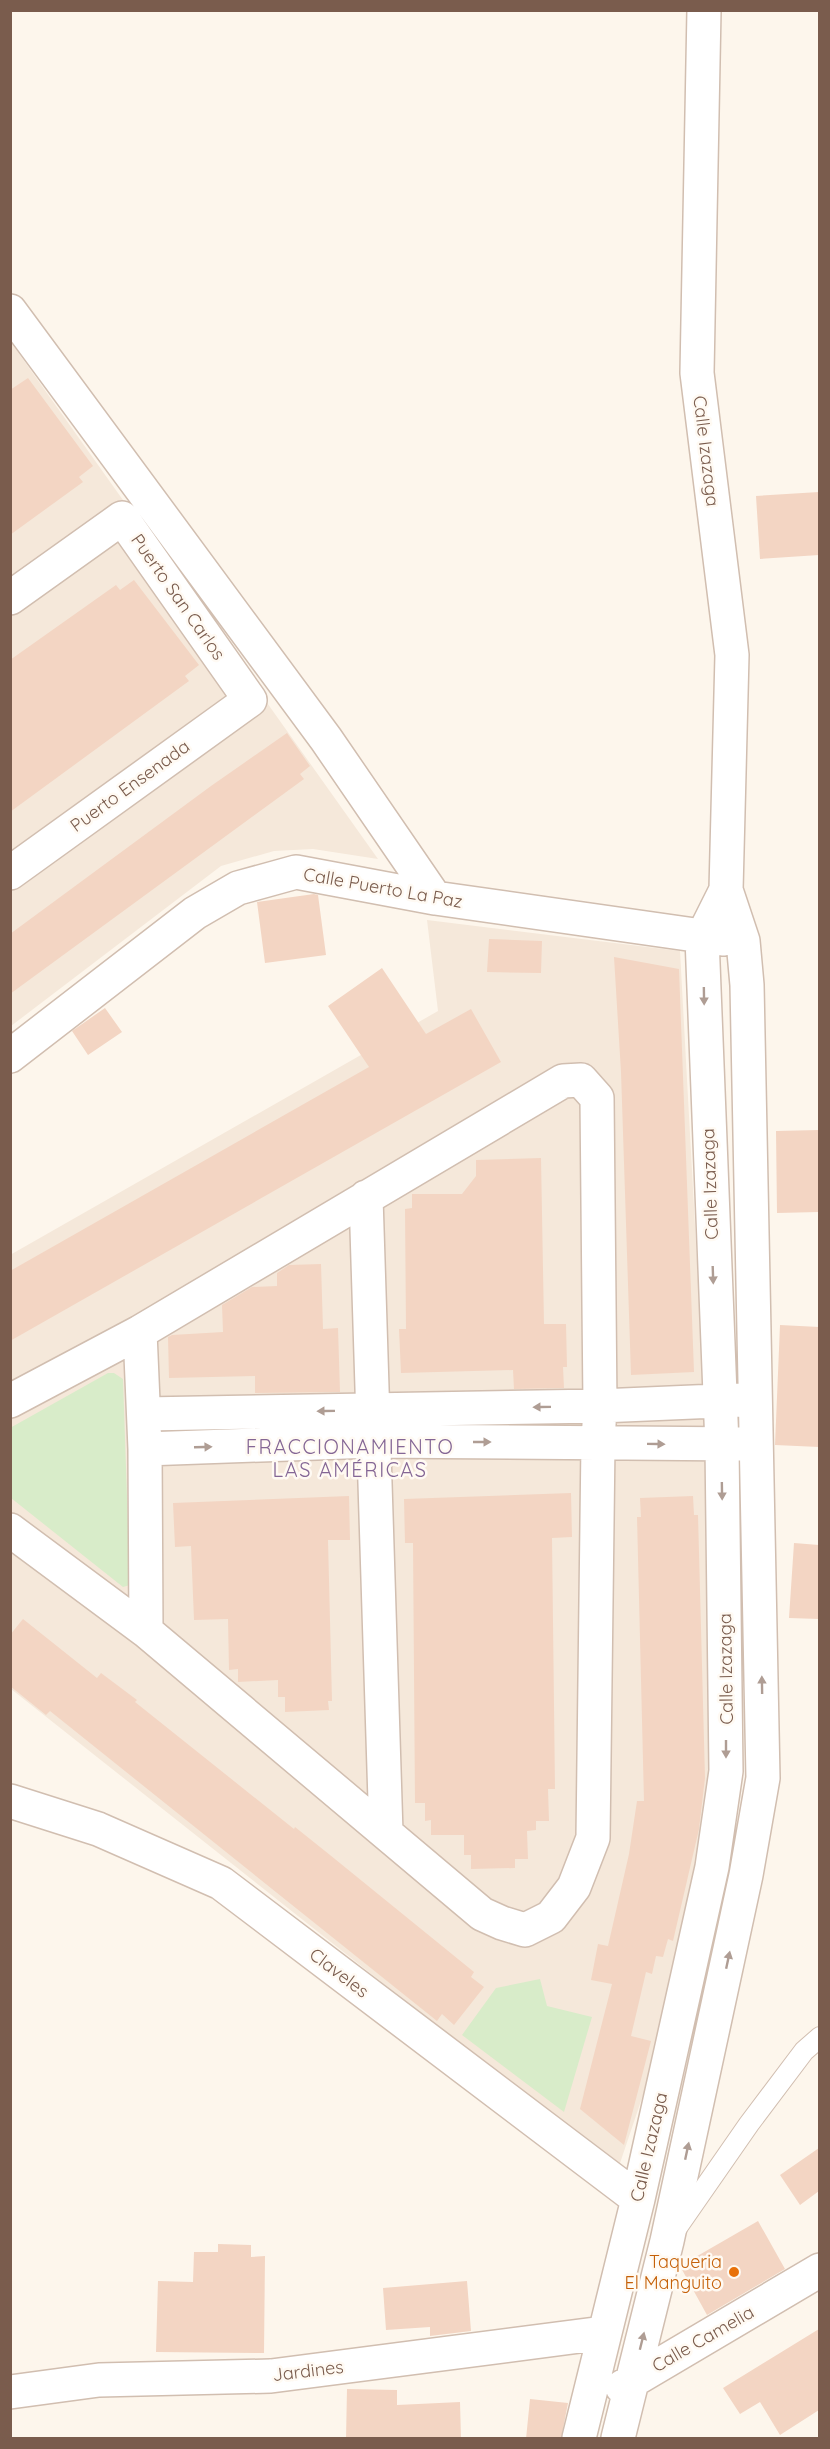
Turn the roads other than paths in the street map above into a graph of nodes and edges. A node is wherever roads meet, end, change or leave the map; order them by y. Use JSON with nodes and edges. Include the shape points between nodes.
{"nodes":[{"id":1,"x":704,"y":10,"type":"edge"},
{"id":2,"x":10,"y":311,"type":"edge"},
{"id":3,"x":10,"y":598,"type":"edge"},
{"id":4,"x":250,"y":700,"type":"joint"},
{"id":5,"x":10,"y":873,"type":"edge"},
{"id":6,"x":726,"y":890,"type":"junction"},
{"id":7,"x":435,"y":898,"type":"junction"},
{"id":8,"x":702,"y":938,"type":"junction"},
{"id":9,"x":743,"y":941,"type":"junction"},
{"id":10,"x":10,"y":1056,"type":"edge"},
{"id":11,"x":366,"y":1197,"type":"junction"},
{"id":12,"x":140,"y":1332,"type":"junction"},
{"id":13,"x":718,"y":1400,"type":"junction"},
{"id":14,"x":757,"y":1400,"type":"junction"},
{"id":15,"x":10,"y":1401,"type":"edge"},
{"id":16,"x":600,"y":1406,"type":"junction"},
{"id":17,"x":144,"y":1414,"type":"junction"},
{"id":18,"x":372,"y":1426,"type":"junction"},
{"id":19,"x":598,"y":1443,"type":"junction"},
{"id":20,"x":757,"y":1443,"type":"junction"},
{"id":21,"x":722,"y":1445,"type":"junction"},
{"id":22,"x":145,"y":1449,"type":"junction"},
{"id":23,"x":10,"y":1530,"type":"edge"},
{"id":24,"x":146,"y":1631,"type":"junction"},
{"id":25,"x":10,"y":1801,"type":"edge"},
{"id":26,"x":386,"y":1833,"type":"junction"},
{"id":27,"x":819,"y":2037,"type":"edge"},
{"id":28,"x":638,"y":2199,"type":"junction"},
{"id":29,"x":667,"y":2241,"type":"junction"},
{"id":30,"x":819,"y":2271,"type":"edge"},
{"id":31,"x":603,"y":2333,"type":"junction"},
{"id":32,"x":631,"y":2381,"type":"junction"},
{"id":33,"x":10,"y":2392,"type":"edge"},
{"id":34,"x":586,"y":2407,"type":"junction"},
{"id":35,"x":579,"y":2439,"type":"edge"},
{"id":36,"x":618,"y":2439,"type":"edge"}],
"edges":[{"from":1,"to":6,"type":"street","name":"Calle Izazaga","via":[[697,373],[732,655]]},
{"from":2,"to":7,"type":"street","via":[[326,739]]},
{"from":3,"to":4,"type":"street","name":"Puerto San Carlos","via":[[122,518]]},
{"from":4,"to":5,"type":"street","name":"Puerto Ensenada"},
{"from":6,"to":8,"type":"street","name":"Calle Izazaga"},
{"from":6,"to":9,"type":"street","name":"Calle Izazaga"},
{"from":7,"to":8,"type":"street","name":"Calle Puerto La Paz"},
{"from":7,"to":10,"type":"street","name":"Calle Puerto La Paz","via":[[296,872],[238,888],[195,913]]},
{"from":8,"to":9,"type":"street","name":"Calle Puerto La Paz"},
{"from":8,"to":13,"type":"street","name":"Calle Izazaga","one_way":true},
{"from":9,"to":14,"type":"street","name":"Calle Izazaga"},
{"from":11,"to":12,"type":"street"},
{"from":11,"to":16,"type":"street","via":[[563,1081],[581,1080],[597,1098]]},
{"from":11,"to":18,"type":"street"},
{"from":12,"to":15,"type":"street"},
{"from":12,"to":17,"type":"street"},
{"from":13,"to":14,"type":"street"},
{"from":13,"to":16,"type":"street"},
{"from":13,"to":21,"type":"street","name":"Calle Izazaga"},
{"from":14,"to":20,"type":"street","name":"Calle Izazaga"},
{"from":16,"to":18,"type":"street","one_way":true},
{"from":16,"to":19,"type":"street"},
{"from":18,"to":17,"type":"street","one_way":true},
{"from":17,"to":22,"type":"street"},
{"from":18,"to":19,"type":"street","one_way":true},
{"from":22,"to":18,"type":"street","one_way":true},
{"from":18,"to":26,"type":"street"},
{"from":19,"to":21,"type":"street","one_way":true},
{"from":19,"to":26,"type":"street","via":[[593,1838],[574,1887],[551,1917],[525,1929],[502,1923],[482,1914]]},
{"from":20,"to":21,"type":"street"},
{"from":29,"to":20,"type":"street","name":"Calle Izazaga","one_way":true,"via":[[746,1875],[763,1778]]},
{"from":21,"to":28,"type":"street","name":"Calle Izazaga","one_way":true,"via":[[726,1771],[712,1867]]},
{"from":22,"to":24,"type":"street"},
{"from":23,"to":24,"type":"street"},
{"from":24,"to":26,"type":"street"},
{"from":25,"to":28,"type":"street","name":"Claveles","via":[[98,1829],[221,1883]]},
{"from":27,"to":29,"type":"lane","via":[[770,2096]]},
{"from":28,"to":31,"type":"street","name":"Calle Izazaga"},
{"from":32,"to":29,"type":"street","name":"Calle Izazaga","one_way":true},
{"from":30,"to":32,"type":"street","name":"Calle Camelia"},
{"from":31,"to":33,"type":"street","name":"Jardines","via":[[271,2376],[99,2380]]},
{"from":31,"to":34,"type":"street","name":"Calle Izazaga"},
{"from":32,"to":34,"type":"street","name":"Calle Camelia"},
{"from":32,"to":36,"type":"street","name":"Calle Izazaga"},
{"from":34,"to":35,"type":"street","name":"Calle Izazaga"}]}
